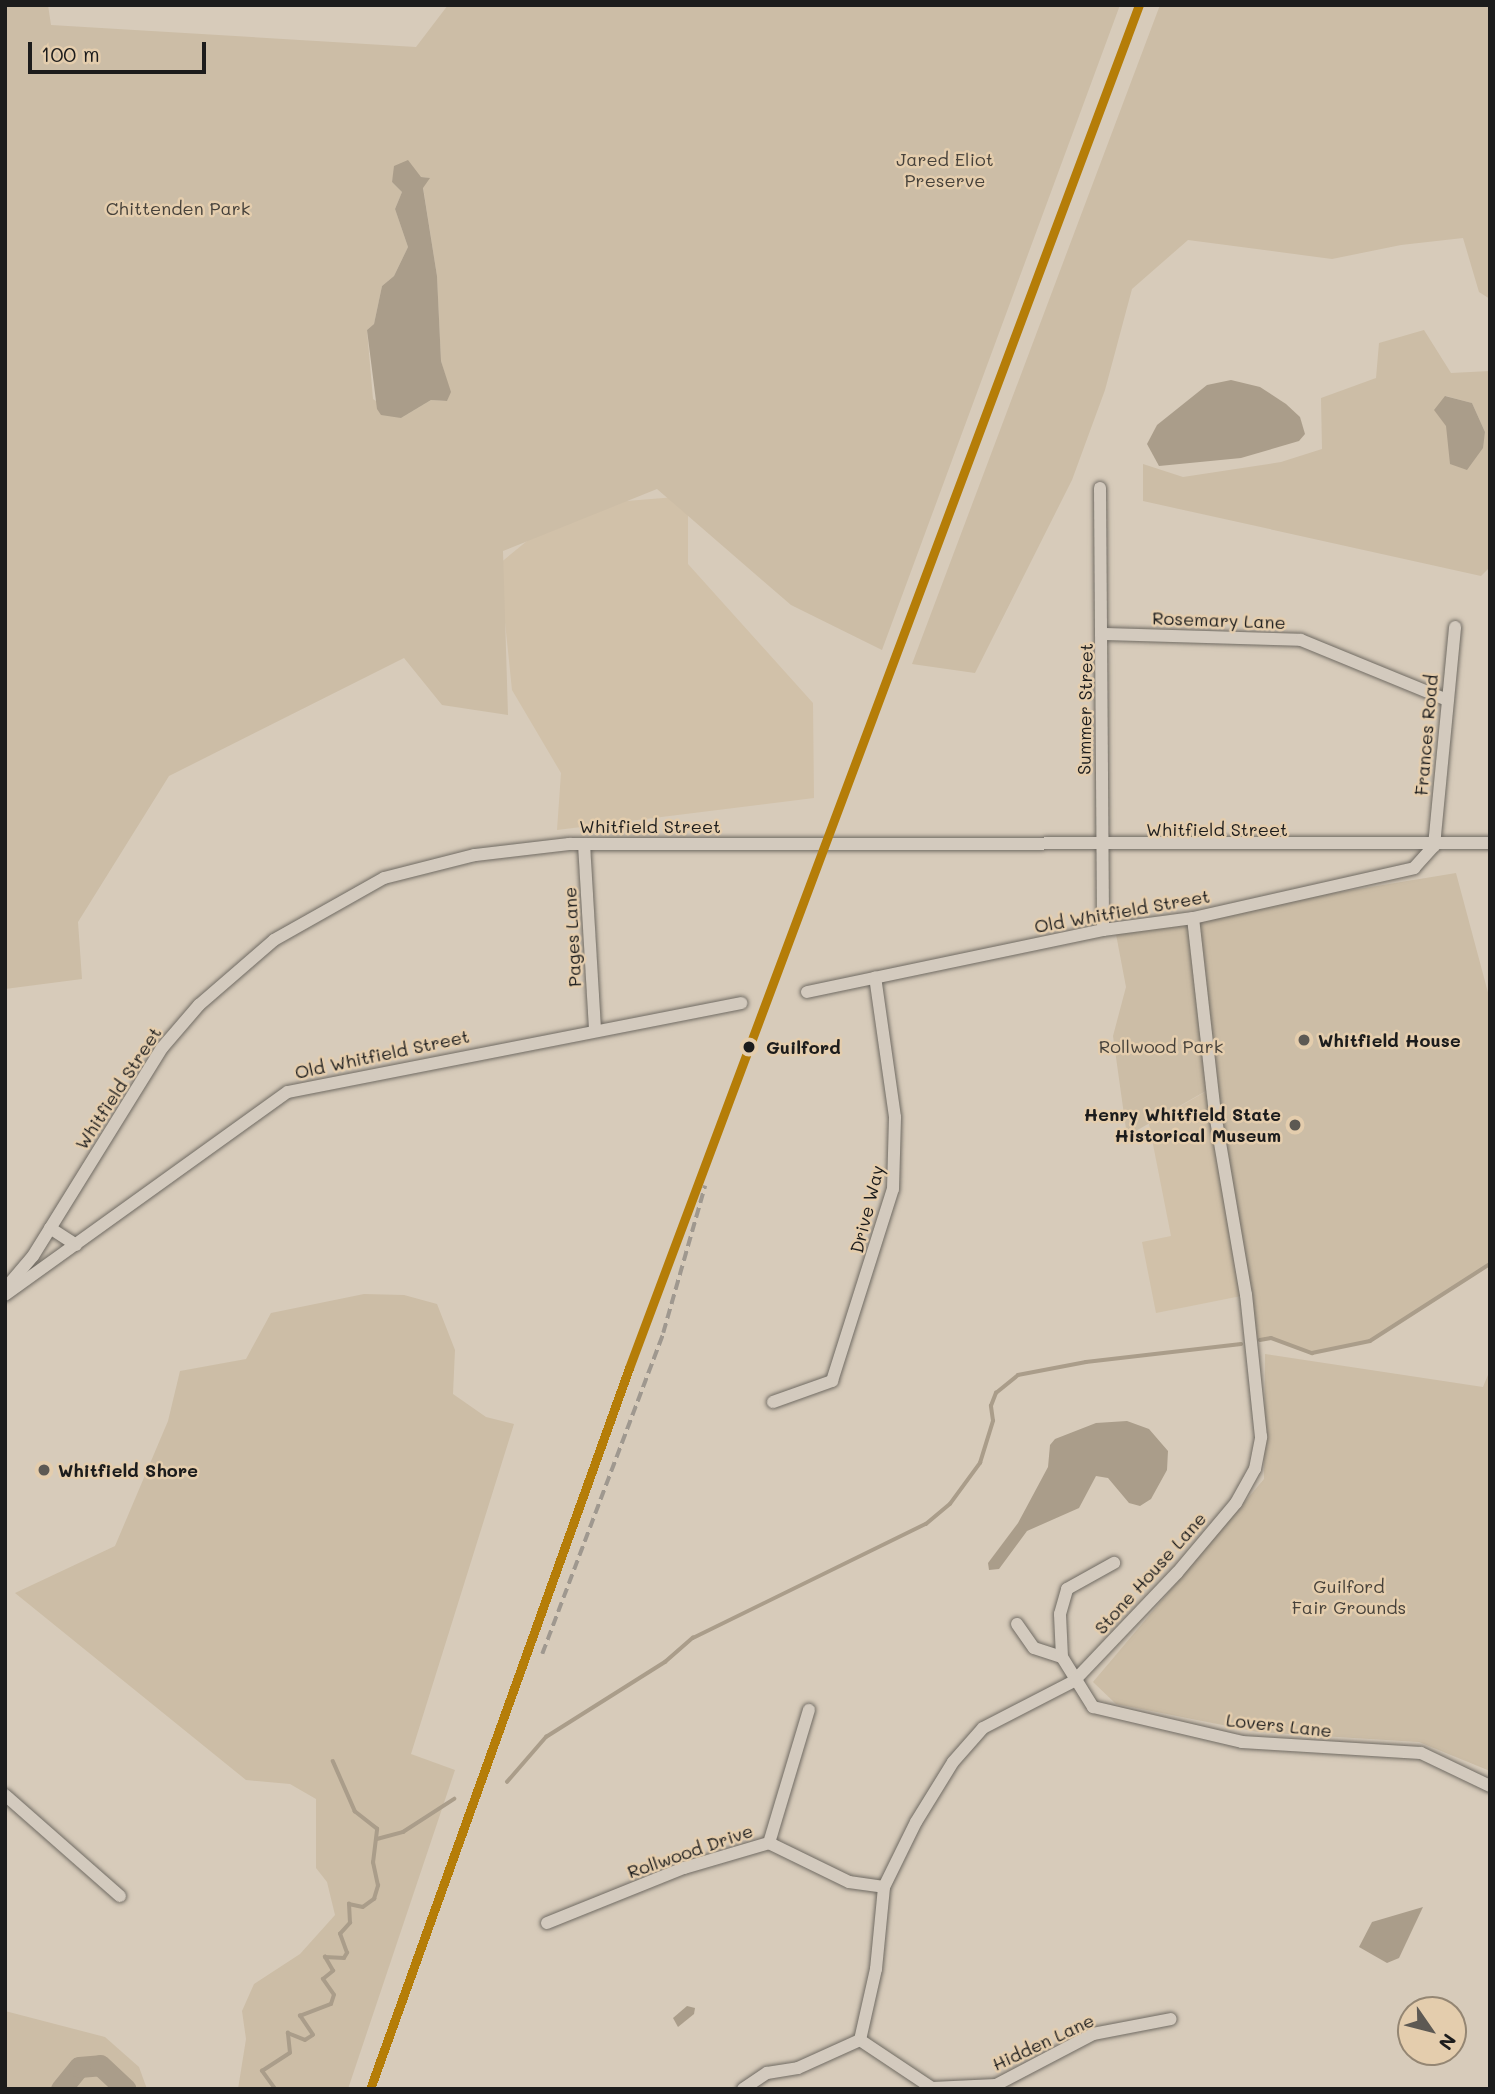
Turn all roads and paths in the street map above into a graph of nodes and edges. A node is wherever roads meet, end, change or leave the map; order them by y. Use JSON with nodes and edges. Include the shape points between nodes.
{"nodes":[{"id":1,"x":1100,"y":488,"type":"dead end"},
{"id":2,"x":1455,"y":627,"type":"dead end"},
{"id":3,"x":1103,"y":634,"type":"junction"},
{"id":4,"x":1447,"y":700,"type":"junction"},
{"id":5,"x":1490,"y":843,"type":"edge"},
{"id":6,"x":584,"y":844,"type":"junction"},
{"id":7,"x":1434,"y":846,"type":"junction"},
{"id":8,"x":1101,"y":847,"type":"junction"},
{"id":9,"x":1192,"y":918,"type":"junction"},
{"id":10,"x":1103,"y":930,"type":"junction"},
{"id":11,"x":875,"y":977,"type":"junction"},
{"id":12,"x":807,"y":992,"type":"dead end"},
{"id":13,"x":741,"y":1003,"type":"dead end"},
{"id":14,"x":595,"y":1028,"type":"junction"},
{"id":15,"x":50,"y":1228,"type":"junction"},
{"id":16,"x":76,"y":1245,"type":"junction"},
{"id":17,"x":5,"y":1289,"type":"edge"},
{"id":18,"x":5,"y":1295,"type":"edge"},
{"id":19,"x":773,"y":1402,"type":"dead end"},
{"id":20,"x":1114,"y":1563,"type":"dead end"},
{"id":21,"x":1017,"y":1624,"type":"dead end"},
{"id":22,"x":1062,"y":1657,"type":"junction"},
{"id":23,"x":1074,"y":1681,"type":"junction"},
{"id":24,"x":809,"y":1710,"type":"dead end"},
{"id":25,"x":1490,"y":1786,"type":"edge"},
{"id":26,"x":5,"y":1795,"type":"edge"},
{"id":27,"x":769,"y":1843,"type":"junction"},
{"id":28,"x":884,"y":1887,"type":"junction"},
{"id":29,"x":120,"y":1896,"type":"dead end"},
{"id":30,"x":547,"y":1923,"type":"dead end"},
{"id":31,"x":1171,"y":2018,"type":"dead end"},
{"id":32,"x":860,"y":2040,"type":"junction"},
{"id":33,"x":743,"y":2089,"type":"edge"}],
"edges":[{"from":1,"to":3,"type":"street","name":"Summer Street"},
{"from":2,"to":4,"type":"street","name":"Frances Road"},
{"from":3,"to":4,"type":"street","name":"Rosemary Lane","via":[[1301,640]]},
{"from":3,"to":8,"type":"street","name":"Summer Street"},
{"from":4,"to":7,"type":"street","name":"Frances Road"},
{"from":5,"to":7,"type":"street","name":"Whitfield Street"},
{"from":6,"to":8,"type":"street","name":"Whitfield Street"},
{"from":6,"to":14,"type":"street","name":"Pages Lane"},
{"from":6,"to":15,"type":"street","name":"Whitfield Street","via":[[510,849],[384,878],[274,940],[227,978],[162,1048]]},
{"from":7,"to":8,"type":"street","name":"Whitfield Street"},
{"from":7,"to":9,"type":"street","name":"Old Whitfield Street","via":[[1414,868],[1401,873]]},
{"from":8,"to":10,"type":"street","name":"Summer Street"},
{"from":9,"to":10,"type":"street","name":"Old Whitfield Street"},
{"from":9,"to":23,"type":"street","name":"Stone House Lane","via":[[1215,1114],[1247,1295],[1261,1437],[1255,1469],[1236,1503]]},
{"from":10,"to":11,"type":"street","name":"Old Whitfield Street"},
{"from":11,"to":12,"type":"street","name":"Old Whitfield Street"},
{"from":11,"to":19,"type":"street","name":"Drive Way","via":[[895,1117],[894,1189],[832,1381]]},
{"from":13,"to":14,"type":"street","name":"Old Whitfield Street"},
{"from":14,"to":16,"type":"street","name":"Old Whitfield Street","via":[[288,1092]]},
{"from":15,"to":16,"type":"street"},
{"from":15,"to":17,"type":"street","name":"Whitfield Street"},
{"from":16,"to":18,"type":"street","name":"Old Whitfield Street"},
{"from":20,"to":22,"type":"street","via":[[1067,1589],[1060,1614]]},
{"from":21,"to":22,"type":"street","via":[[1034,1648]]},
{"from":22,"to":23,"type":"street","name":"Lovers Lane"},
{"from":23,"to":25,"type":"street","name":"Lovers Lane","via":[[1093,1707],[1242,1742],[1421,1753]]},
{"from":23,"to":28,"type":"street","name":"Stone House Lane","via":[[983,1728],[947,1772]]},
{"from":24,"to":27,"type":"street"},
{"from":26,"to":29,"type":"street"},
{"from":27,"to":28,"type":"street","name":"Rollwood Drive","via":[[849,1882]]},
{"from":27,"to":30,"type":"street","name":"Rollwood Drive","via":[[684,1868]]},
{"from":28,"to":32,"type":"street","name":"Stone House Lane","via":[[876,1969]]},
{"from":31,"to":32,"type":"street","name":"Hidden Lane","via":[[1093,2034],[996,2085],[932,2088]]},
{"from":32,"to":33,"type":"street","via":[[798,2068],[766,2073]]}]}
